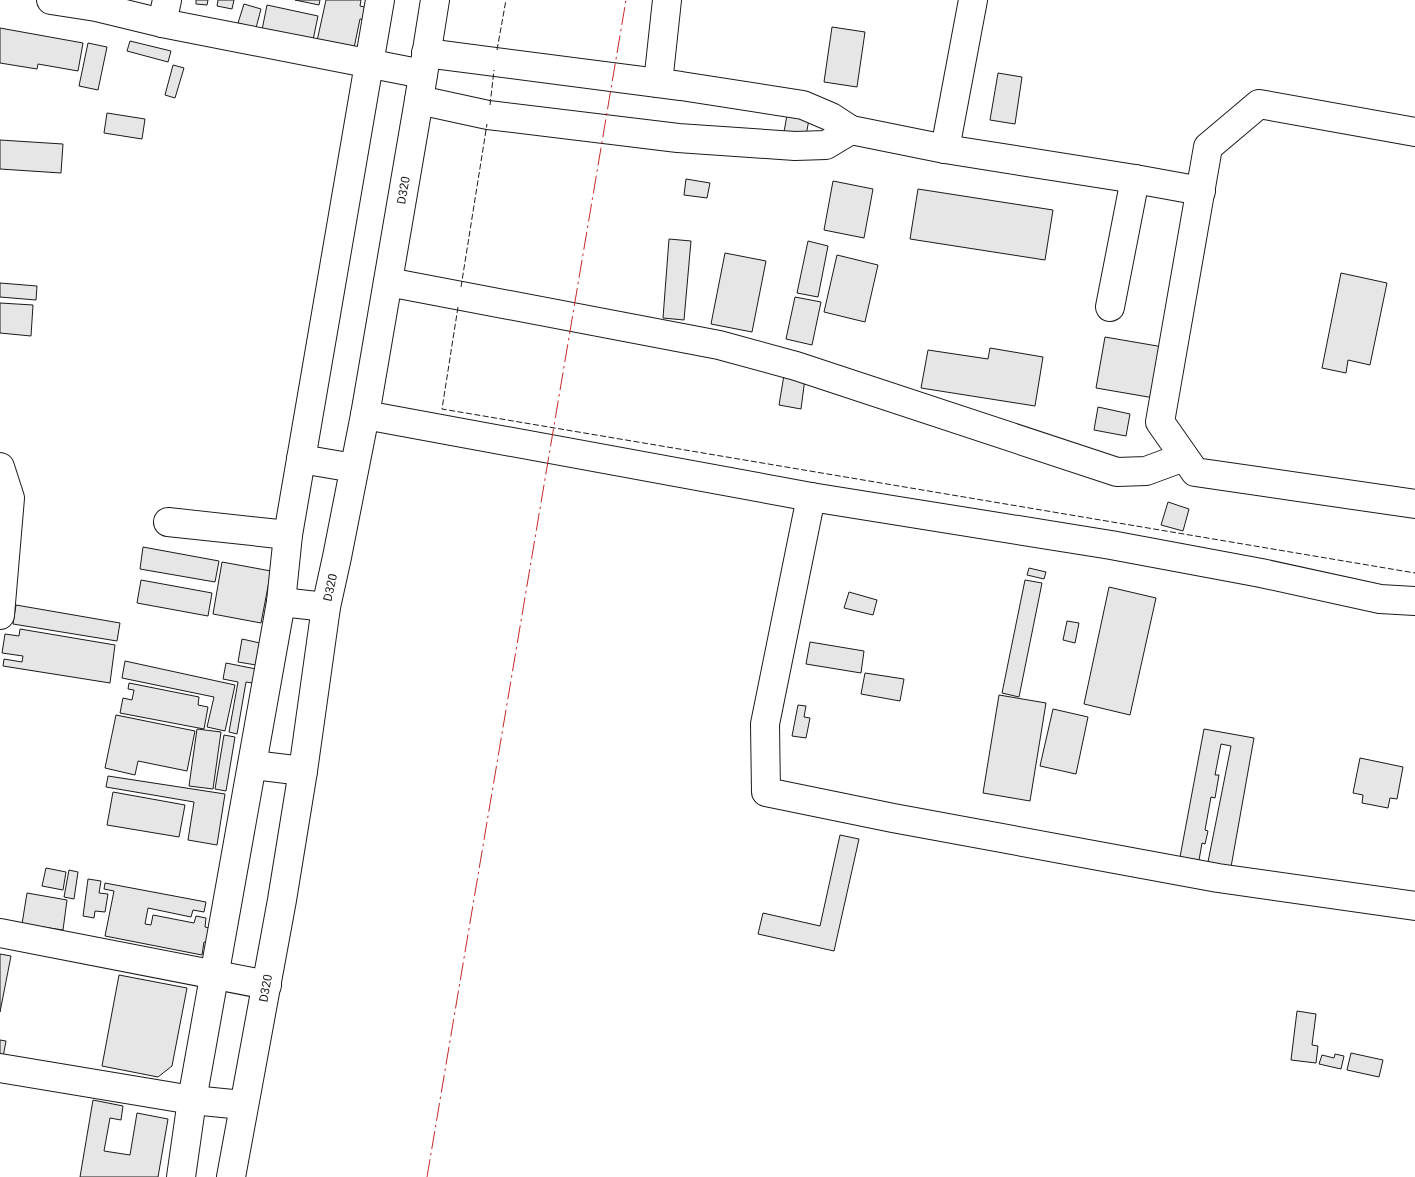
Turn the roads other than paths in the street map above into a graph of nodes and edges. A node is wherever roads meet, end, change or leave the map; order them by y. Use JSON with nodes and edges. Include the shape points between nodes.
{"nodes":[{"id":1,"x":51,"y":0,"type":"edge"},
{"id":2,"x":380,"y":0,"type":"edge"},
{"id":3,"x":434,"y":0,"type":"edge"},
{"id":4,"x":668,"y":0,"type":"edge"},
{"id":5,"x":973,"y":0,"type":"edge"},
{"id":6,"x":165,"y":11,"type":"edge"},
{"id":7,"x":370,"y":63,"type":"junction"},
{"id":8,"x":423,"y":76,"type":"junction"},
{"id":9,"x":658,"y":83,"type":"junction"},
{"id":10,"x":851,"y":130,"type":"junction"},
{"id":11,"x":1415,"y":132,"type":"edge"},
{"id":12,"x":945,"y":150,"type":"junction"},
{"id":13,"x":1135,"y":179,"type":"junction"},
{"id":14,"x":1200,"y":191,"type":"junction"},
{"id":15,"x":388,"y":282,"type":"junction"},
{"id":16,"x":1110,"y":306,"type":"dead end"},
{"id":17,"x":365,"y":416,"type":"junction"},
{"id":18,"x":1184,"y":457,"type":"junction"},
{"id":19,"x":301,"y":459,"type":"junction"},
{"id":20,"x":0,"y":467,"type":"edge"},
{"id":21,"x":354,"y":468,"type":"junction"},
{"id":22,"x":811,"y":497,"type":"junction"},
{"id":23,"x":1415,"y":504,"type":"edge"},
{"id":24,"x":168,"y":522,"type":"dead end"},
{"id":25,"x":288,"y":535,"type":"junction"},
{"id":26,"x":1415,"y":601,"type":"edge"},
{"id":27,"x":280,"y":602,"type":"junction"},
{"id":28,"x":326,"y":607,"type":"junction"},
{"id":29,"x":0,"y":616,"type":"edge"},
{"id":30,"x":253,"y":765,"type":"junction"},
{"id":31,"x":303,"y":771,"type":"junction"},
{"id":32,"x":1415,"y":906,"type":"edge"},
{"id":33,"x":0,"y":933,"type":"edge"},
{"id":34,"x":214,"y":974,"type":"junction"},
{"id":35,"x":267,"y":985,"type":"junction"},
{"id":36,"x":0,"y":1068,"type":"edge"},
{"id":37,"x":192,"y":1100,"type":"junction"},
{"id":38,"x":243,"y":1105,"type":"junction"},
{"id":39,"x":181,"y":1177,"type":"edge"},
{"id":40,"x":231,"y":1177,"type":"edge"}],
"edges":[{"from":1,"to":6,"type":"street","via":[[96,7]]},
{"from":2,"to":7,"type":"street"},
{"from":3,"to":8,"type":"street","name":"D320","number":"D320"},
{"from":4,"to":9,"type":"street"},
{"from":5,"to":12,"type":"street"},
{"from":6,"to":7,"type":"street"},
{"from":7,"to":8,"type":"street"},
{"from":7,"to":19,"type":"street"},
{"from":8,"to":9,"type":"street"},
{"from":8,"to":10,"type":"street","via":[[498,116],[678,138],[794,146],[826,145]]},
{"from":8,"to":15,"type":"street","name":"D320","number":"D320"},
{"from":9,"to":10,"type":"street","via":[[803,105]]},
{"from":10,"to":12,"type":"street"},
{"from":11,"to":14,"type":"street","via":[[1259,104],[1208,147]]},
{"from":12,"to":13,"type":"street"},
{"from":13,"to":14,"type":"street"},
{"from":13,"to":16,"type":"street"},
{"from":14,"to":18,"type":"street","via":[[1160,422]]},
{"from":15,"to":17,"type":"street","name":"D320","number":"D320"},
{"from":15,"to":18,"type":"street","via":[[720,345],[796,366],[1117,472],[1146,471]]},
{"from":17,"to":21,"type":"street","name":"D320","number":"D320"},
{"from":17,"to":22,"type":"street"},
{"from":18,"to":23,"type":"street","via":[[1195,472]]},
{"from":19,"to":21,"type":"street"},
{"from":19,"to":25,"type":"street"},
{"from":20,"to":29,"type":"street","via":[[10,498]]},
{"from":21,"to":28,"type":"street","name":"D320","number":"D320"},
{"from":22,"to":26,"type":"street","via":[[1111,546],[1261,573],[1380,599]]},
{"from":22,"to":32,"type":"street","via":[[765,724],[766,792],[1218,878]]},
{"from":24,"to":25,"type":"street"},
{"from":25,"to":27,"type":"street"},
{"from":27,"to":28,"type":"street"},
{"from":27,"to":30,"type":"street"},
{"from":28,"to":31,"type":"street","name":"D320","number":"D320"},
{"from":30,"to":31,"type":"street"},
{"from":30,"to":34,"type":"street"},
{"from":31,"to":35,"type":"street","name":"D320","number":"D320"},
{"from":33,"to":34,"type":"street"},
{"from":34,"to":35,"type":"street"},
{"from":34,"to":37,"type":"street"},
{"from":35,"to":38,"type":"street","name":"D320","number":"D320"},
{"from":36,"to":37,"type":"street"},
{"from":37,"to":38,"type":"street"},
{"from":37,"to":39,"type":"street"},
{"from":38,"to":40,"type":"street","name":"D320","number":"D320"}]}
